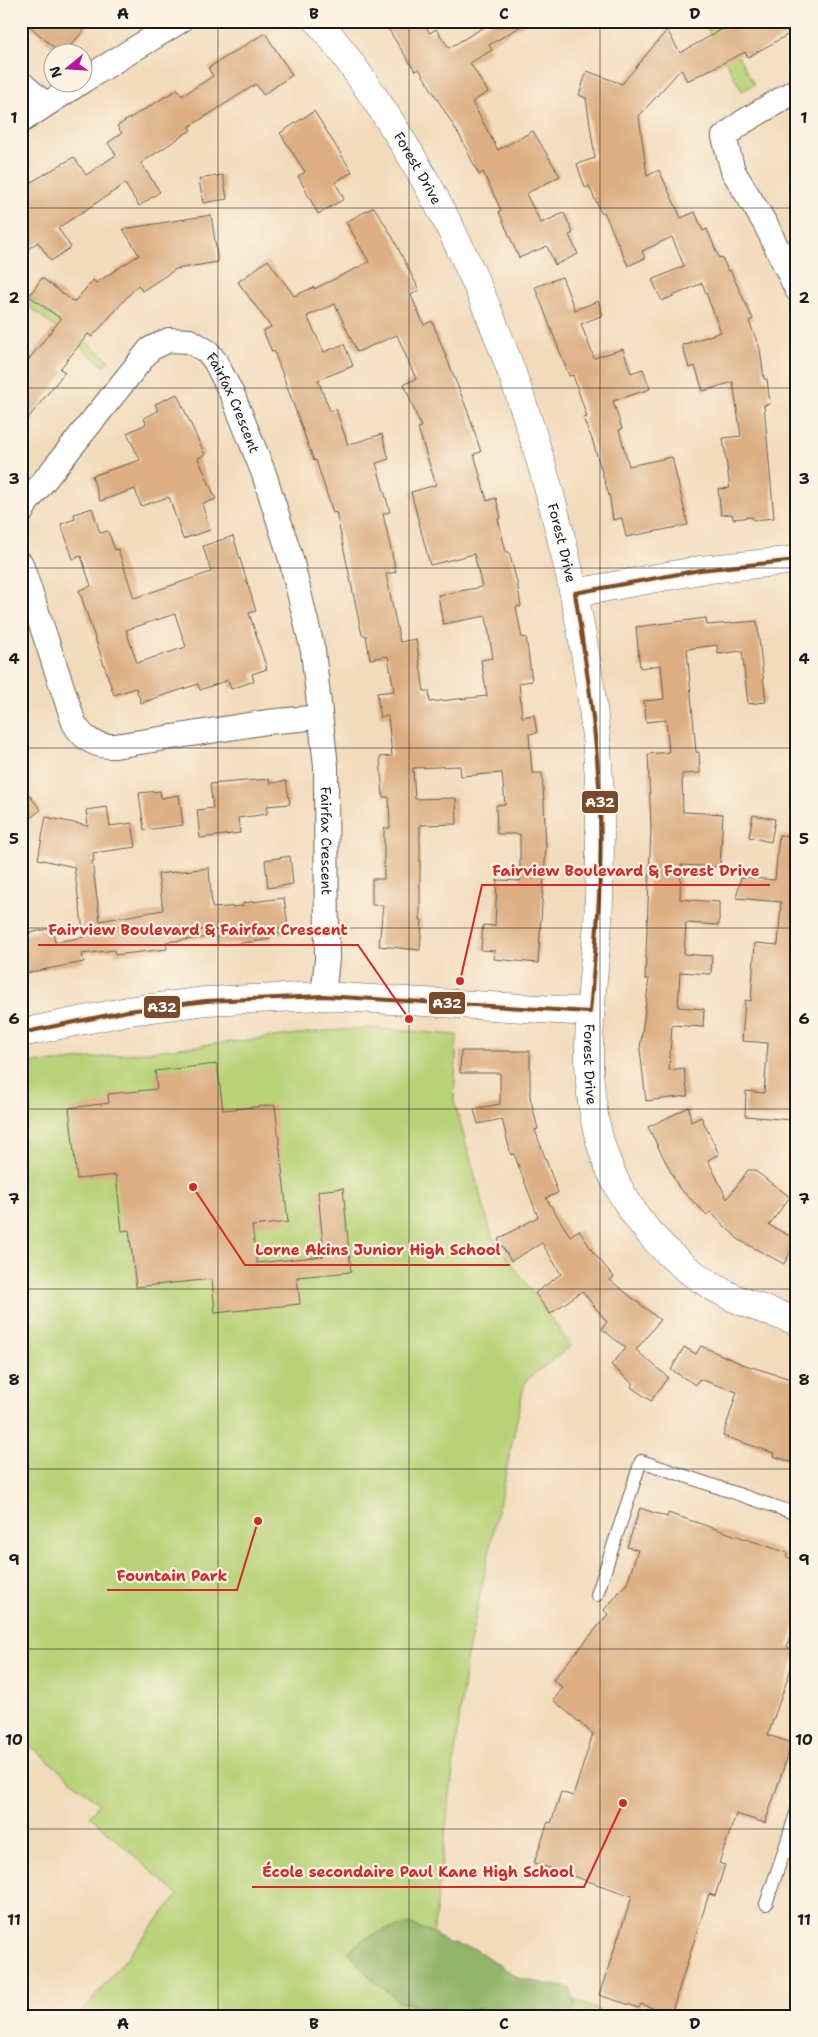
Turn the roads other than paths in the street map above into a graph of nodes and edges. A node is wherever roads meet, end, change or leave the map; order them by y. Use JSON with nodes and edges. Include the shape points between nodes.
{"nodes":[{"id":1,"x":180,"y":21,"type":"edge"},
{"id":2,"x":318,"y":21,"type":"edge"},
{"id":3,"x":92,"y":76,"type":"edge"},
{"id":4,"x":21,"y":83,"type":"edge"},
{"id":5,"x":797,"y":90,"type":"edge"},
{"id":6,"x":66,"y":92,"type":"edge"},
{"id":7,"x":46,"y":104,"type":"junction"},
{"id":8,"x":21,"y":121,"type":"edge"},
{"id":9,"x":797,"y":290,"type":"edge"},
{"id":10,"x":21,"y":513,"type":"edge"},
{"id":11,"x":797,"y":560,"type":"edge"},
{"id":12,"x":21,"y":564,"type":"edge"},
{"id":13,"x":575,"y":593,"type":"junction"},
{"id":14,"x":320,"y":717,"type":"junction"},
{"id":15,"x":323,"y":996,"type":"junction"},
{"id":16,"x":590,"y":1012,"type":"junction"},
{"id":17,"x":21,"y":1033,"type":"edge"},
{"id":18,"x":797,"y":1321,"type":"edge"},
{"id":19,"x":797,"y":1514,"type":"edge"},
{"id":20,"x":597,"y":1595,"type":"dead end"},
{"id":21,"x":797,"y":1810,"type":"edge"},
{"id":22,"x":784,"y":1851,"type":"junction"},
{"id":23,"x":797,"y":1855,"type":"edge"},
{"id":24,"x":766,"y":1904,"type":"dead end"}],
"edges":[{"from":1,"to":3,"type":"street"},
{"from":2,"to":13,"type":"street","name":"Forest Drive","via":[[405,145],[486,303],[532,427]]},
{"from":4,"to":7,"type":"street"},
{"from":5,"to":9,"type":"street","via":[[724,137],[732,171],[766,225]]},
{"from":6,"to":7,"type":"street"},
{"from":7,"to":8,"type":"street"},
{"from":10,"to":14,"type":"street","name":"Fairfax Crescent","via":[[150,349],[174,340],[200,346],[215,361],[232,396],[278,514],[313,651]]},
{"from":11,"to":13,"type":"street","via":[[700,570]]},
{"from":12,"to":14,"type":"street","via":[[74,723],[91,742],[115,746]]},
{"from":13,"to":16,"type":"street","name":"Forest Drive","via":[[592,699],[600,806],[598,918]]},
{"from":14,"to":15,"type":"street","name":"Fairfax Crescent","via":[[326,766],[327,959]]},
{"from":15,"to":16,"type":"street"},
{"from":15,"to":17,"type":"street","via":[[197,1002],[128,1011]]},
{"from":16,"to":18,"type":"street","name":"Forest Drive","via":[[589,1086],[593,1113],[608,1165],[634,1212],[669,1253],[706,1283],[748,1304]]},
{"from":19,"to":20,"type":"lane","via":[[641,1461]]},
{"from":21,"to":22,"type":"lane"},
{"from":22,"to":23,"type":"lane"},
{"from":22,"to":24,"type":"lane"}]}
